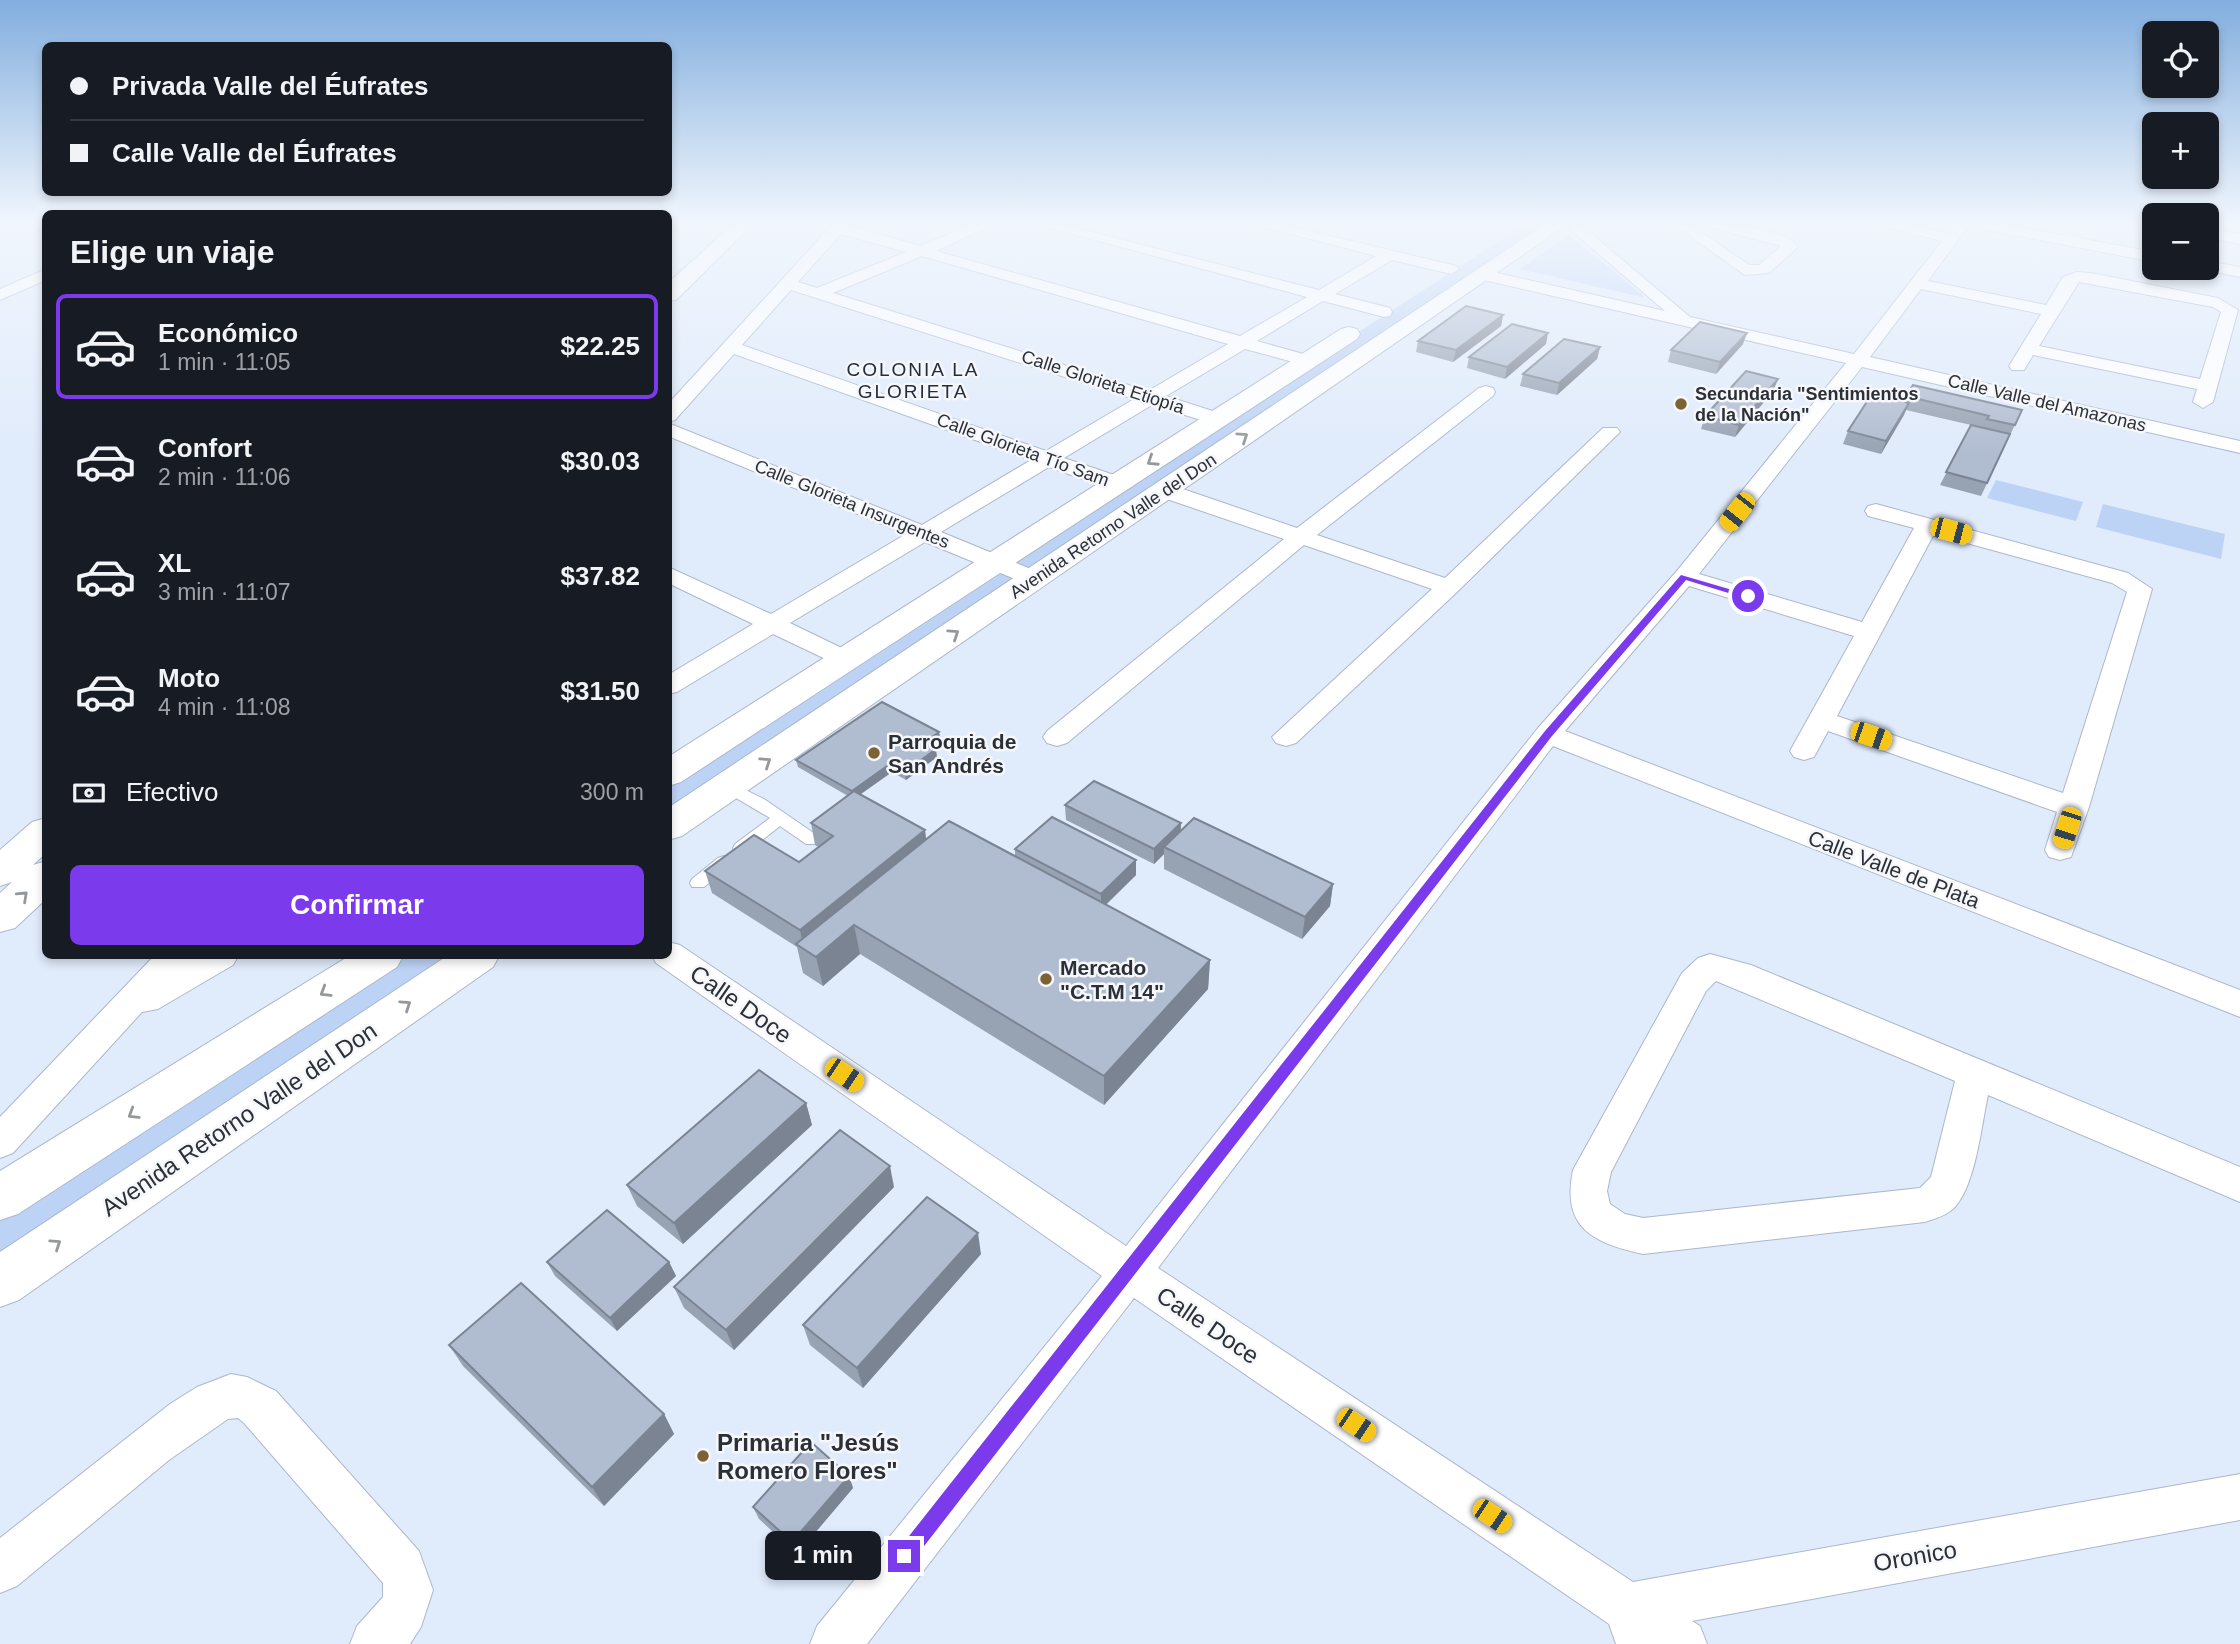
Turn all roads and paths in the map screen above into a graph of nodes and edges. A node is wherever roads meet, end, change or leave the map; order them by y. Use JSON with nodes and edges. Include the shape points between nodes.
{"nodes":[{"id":1,"x":771,"y":302,"type":"edge"},
{"id":2,"x":847,"y":302,"type":"edge"},
{"id":3,"x":1097,"y":302,"type":"edge"},
{"id":4,"x":1310,"y":302,"type":"edge"},
{"id":5,"x":1343,"y":302,"type":"edge"},
{"id":6,"x":1400,"y":302,"type":"edge"},
{"id":7,"x":1445,"y":302,"type":"edge"},
{"id":8,"x":1602,"y":302,"type":"edge"},
{"id":9,"x":1663,"y":302,"type":"edge"},
{"id":10,"x":1901,"y":302,"type":"edge"},
{"id":11,"x":2007,"y":302,"type":"edge"},
{"id":12,"x":2058,"y":302,"type":"edge"},
{"id":13,"x":2204,"y":302,"type":"edge"},
{"id":14,"x":2053,"y":311,"type":"junction"},
{"id":15,"x":1384,"y":312,"type":"junction"},
{"id":16,"x":1686,"y":321,"type":"junction"},
{"id":17,"x":1242,"y":342,"type":"junction"},
{"id":18,"x":731,"y":347,"type":"junction"},
{"id":19,"x":2030,"y":349,"type":"junction"},
{"id":20,"x":1859,"y":359,"type":"junction"},
{"id":21,"x":1308,"y":361,"type":"junction"},
{"id":22,"x":2018,"y":366,"type":"dead end"},
{"id":23,"x":1486,"y":393,"type":"dead end"},
{"id":24,"x":1151,"y":397,"type":"junction"},
{"id":25,"x":672,"y":412,"type":"edge"},
{"id":26,"x":1218,"y":419,"type":"junction"},
{"id":27,"x":672,"y":431,"type":"edge"},
{"id":28,"x":1610,"y":432,"type":"dead end"},
{"id":29,"x":2240,"y":447,"type":"edge"},
{"id":30,"x":1049,"y":458,"type":"junction"},
{"id":31,"x":1118,"y":484,"type":"junction"},
{"id":32,"x":1163,"y":490,"type":"junction"},
{"id":33,"x":1876,"y":511,"type":"dead end"},
{"id":34,"x":1927,"y":525,"type":"junction"},
{"id":35,"x":922,"y":533,"type":"junction"},
{"id":36,"x":1300,"y":537,"type":"junction"},
{"id":37,"x":995,"y":563,"type":"junction"},
{"id":38,"x":672,"y":576,"type":"edge"},
{"id":39,"x":1684,"y":577,"type":"junction"},
{"id":40,"x":1035,"y":579,"type":"junction"},
{"id":41,"x":1449,"y":587,"type":"junction"},
{"id":42,"x":772,"y":622,"type":"junction"},
{"id":43,"x":1868,"y":632,"type":"junction"},
{"id":44,"x":845,"y":660,"type":"junction"},
{"id":45,"x":672,"y":684,"type":"edge"},
{"id":46,"x":1820,"y":719,"type":"junction"},
{"id":47,"x":1548,"y":734,"type":"junction"},
{"id":48,"x":1057,"y":737,"type":"dead end"},
{"id":49,"x":1286,"y":737,"type":"dead end"},
{"id":50,"x":1804,"y":751,"type":"dead end"},
{"id":51,"x":672,"y":770,"type":"edge"},
{"id":52,"x":729,"y":787,"type":"junction"},
{"id":53,"x":2074,"y":807,"type":"junction"},
{"id":54,"x":781,"y":817,"type":"junction"},
{"id":55,"x":672,"y":824,"type":"edge"},
{"id":56,"x":42,"y":835,"type":"edge"},
{"id":57,"x":812,"y":841,"type":"dead end"},
{"id":58,"x":2060,"y":850,"type":"dead end"},
{"id":59,"x":0,"y":872,"type":"edge"},
{"id":60,"x":42,"y":879,"type":"edge"},
{"id":61,"x":698,"y":883,"type":"dead end"},
{"id":62,"x":0,"y":917,"type":"edge"},
{"id":63,"x":672,"y":957,"type":"edge"},
{"id":64,"x":171,"y":959,"type":"edge"},
{"id":65,"x":215,"y":959,"type":"edge"},
{"id":66,"x":377,"y":959,"type":"edge"},
{"id":67,"x":474,"y":959,"type":"edge"},
{"id":68,"x":2240,"y":1004,"type":"edge"},
{"id":69,"x":119,"y":1017,"type":"junction"},
{"id":70,"x":1975,"y":1072,"type":"junction"},
{"id":71,"x":0,"y":1142,"type":"edge"},
{"id":72,"x":2240,"y":1185,"type":"edge"},
{"id":73,"x":0,"y":1198,"type":"edge"},
{"id":74,"x":1130,"y":1272,"type":"junction"},
{"id":75,"x":0,"y":1282,"type":"edge"},
{"id":76,"x":2240,"y":1497,"type":"edge"},
{"id":77,"x":0,"y":1569,"type":"edge"},
{"id":78,"x":1634,"y":1626,"type":"edge"},
{"id":79,"x":375,"y":1644,"type":"edge"},
{"id":80,"x":835,"y":1644,"type":"edge"},
{"id":81,"x":1682,"y":1644,"type":"edge"}],
"edges":[{"from":1,"to":18,"type":"street"},
{"from":2,"to":24,"type":"street","name":"Calle Glorieta Etiopía"},
{"from":3,"to":17,"type":"street"},
{"from":4,"to":17,"type":"street"},
{"from":5,"to":15,"type":"street"},
{"from":6,"to":15,"type":"main road","name":"Avenida Retorno Valle del Don"},
{"from":32,"to":7,"type":"main road","name":"Avenida Retorno Valle del Don","one_way":true},
{"from":8,"to":16,"type":"street","name":"Calle Valle del Amazonas"},
{"from":9,"to":16,"type":"street"},
{"from":10,"to":20,"type":"street"},
{"from":11,"to":14,"type":"street"},
{"from":12,"to":14,"type":"street"},
{"from":13,"to":19,"type":"street","via":[[2226,306],[2230,313],[2206,394]]},
{"from":14,"to":19,"type":"street"},
{"from":15,"to":21,"type":"main road","name":"Avenida Retorno Valle del Don"},
{"from":16,"to":20,"type":"street","name":"Calle Valle del Amazonas"},
{"from":17,"to":21,"type":"street"},
{"from":17,"to":24,"type":"street"},
{"from":18,"to":25,"type":"street"},
{"from":18,"to":30,"type":"street","name":"Calle Glorieta Tío Sam"},
{"from":19,"to":22,"type":"street"},
{"from":20,"to":29,"type":"street","name":"Calle Valle del Amazonas"},
{"from":20,"to":39,"type":"street"},
{"from":21,"to":26,"type":"main road","name":"Avenida Retorno Valle del Don"},
{"from":23,"to":36,"type":"street"},
{"from":24,"to":26,"type":"street","name":"Calle Glorieta Etiopía"},
{"from":24,"to":30,"type":"street"},
{"from":26,"to":31,"type":"main road","name":"Avenida Retorno Valle del Don","one_way":true},
{"from":27,"to":35,"type":"street","name":"Calle Glorieta Insurgentes"},
{"from":28,"to":41,"type":"street"},
{"from":30,"to":31,"type":"street","name":"Calle Glorieta Tío Sam"},
{"from":30,"to":35,"type":"street"},
{"from":31,"to":37,"type":"main road","name":"Avenida Retorno Valle del Don"},
{"from":32,"to":36,"type":"street"},
{"from":32,"to":40,"type":"main road","name":"Avenida Retorno Valle del Don"},
{"from":33,"to":34,"type":"street"},
{"from":34,"to":43,"type":"street"},
{"from":34,"to":53,"type":"street","via":[[2137,585],[2141,594]]},
{"from":35,"to":37,"type":"street","name":"Calle Glorieta Insurgentes"},
{"from":35,"to":42,"type":"street"},
{"from":36,"to":41,"type":"street"},
{"from":36,"to":48,"type":"street"},
{"from":37,"to":40,"type":"street","name":"Calle Glorieta Insurgentes"},
{"from":37,"to":44,"type":"main road","name":"Avenida Retorno Valle del Don"},
{"from":38,"to":42,"type":"street"},
{"from":39,"to":43,"type":"street"},
{"from":39,"to":47,"type":"street"},
{"from":52,"to":40,"type":"main road","name":"Avenida Retorno Valle del Don","one_way":true},
{"from":41,"to":49,"type":"street"},
{"from":42,"to":44,"type":"street"},
{"from":42,"to":45,"type":"street"},
{"from":43,"to":46,"type":"street"},
{"from":44,"to":51,"type":"main road","name":"Avenida Retorno Valle del Don"},
{"from":46,"to":50,"type":"street"},
{"from":46,"to":53,"type":"street"},
{"from":47,"to":68,"type":"street","name":"Calle Valle de Plata"},
{"from":47,"to":74,"type":"street"},
{"from":52,"to":54,"type":"lane"},
{"from":52,"to":55,"type":"main road","name":"Avenida Retorno Valle del Don"},
{"from":53,"to":58,"type":"street"},
{"from":54,"to":57,"type":"lane"},
{"from":54,"to":61,"type":"lane"},
{"from":56,"to":59,"type":"main road"},
{"from":62,"to":60,"type":"main road","one_way":true},
{"from":63,"to":74,"type":"street","name":"Calle Doce"},
{"from":64,"to":69,"type":"street"},
{"from":65,"to":69,"type":"street"},
{"from":66,"to":73,"type":"main road","one_way":true},
{"from":75,"to":67,"type":"main road","name":"Avenida Retorno Valle del Don","one_way":true},
{"from":69,"to":71,"type":"street"},
{"from":70,"to":70,"type":"street","via":[[1740,974],[1710,967],[1694,982],[1592,1170],[1588,1191],[1593,1214],[1616,1230],[1643,1236],[1925,1205],[1940,1197],[1949,1182]]},
{"from":70,"to":72,"type":"street"},
{"from":74,"to":78,"type":"street","name":"Calle Doce"},
{"from":74,"to":80,"type":"street"},
{"from":76,"to":78,"type":"street","name":"Oronico"},
{"from":77,"to":79,"type":"street","via":[[191,1416],[231,1396],[260,1407],[410,1581],[410,1597],[400,1616]]},
{"from":78,"to":81,"type":"street","name":"Calle Doce"}]}
